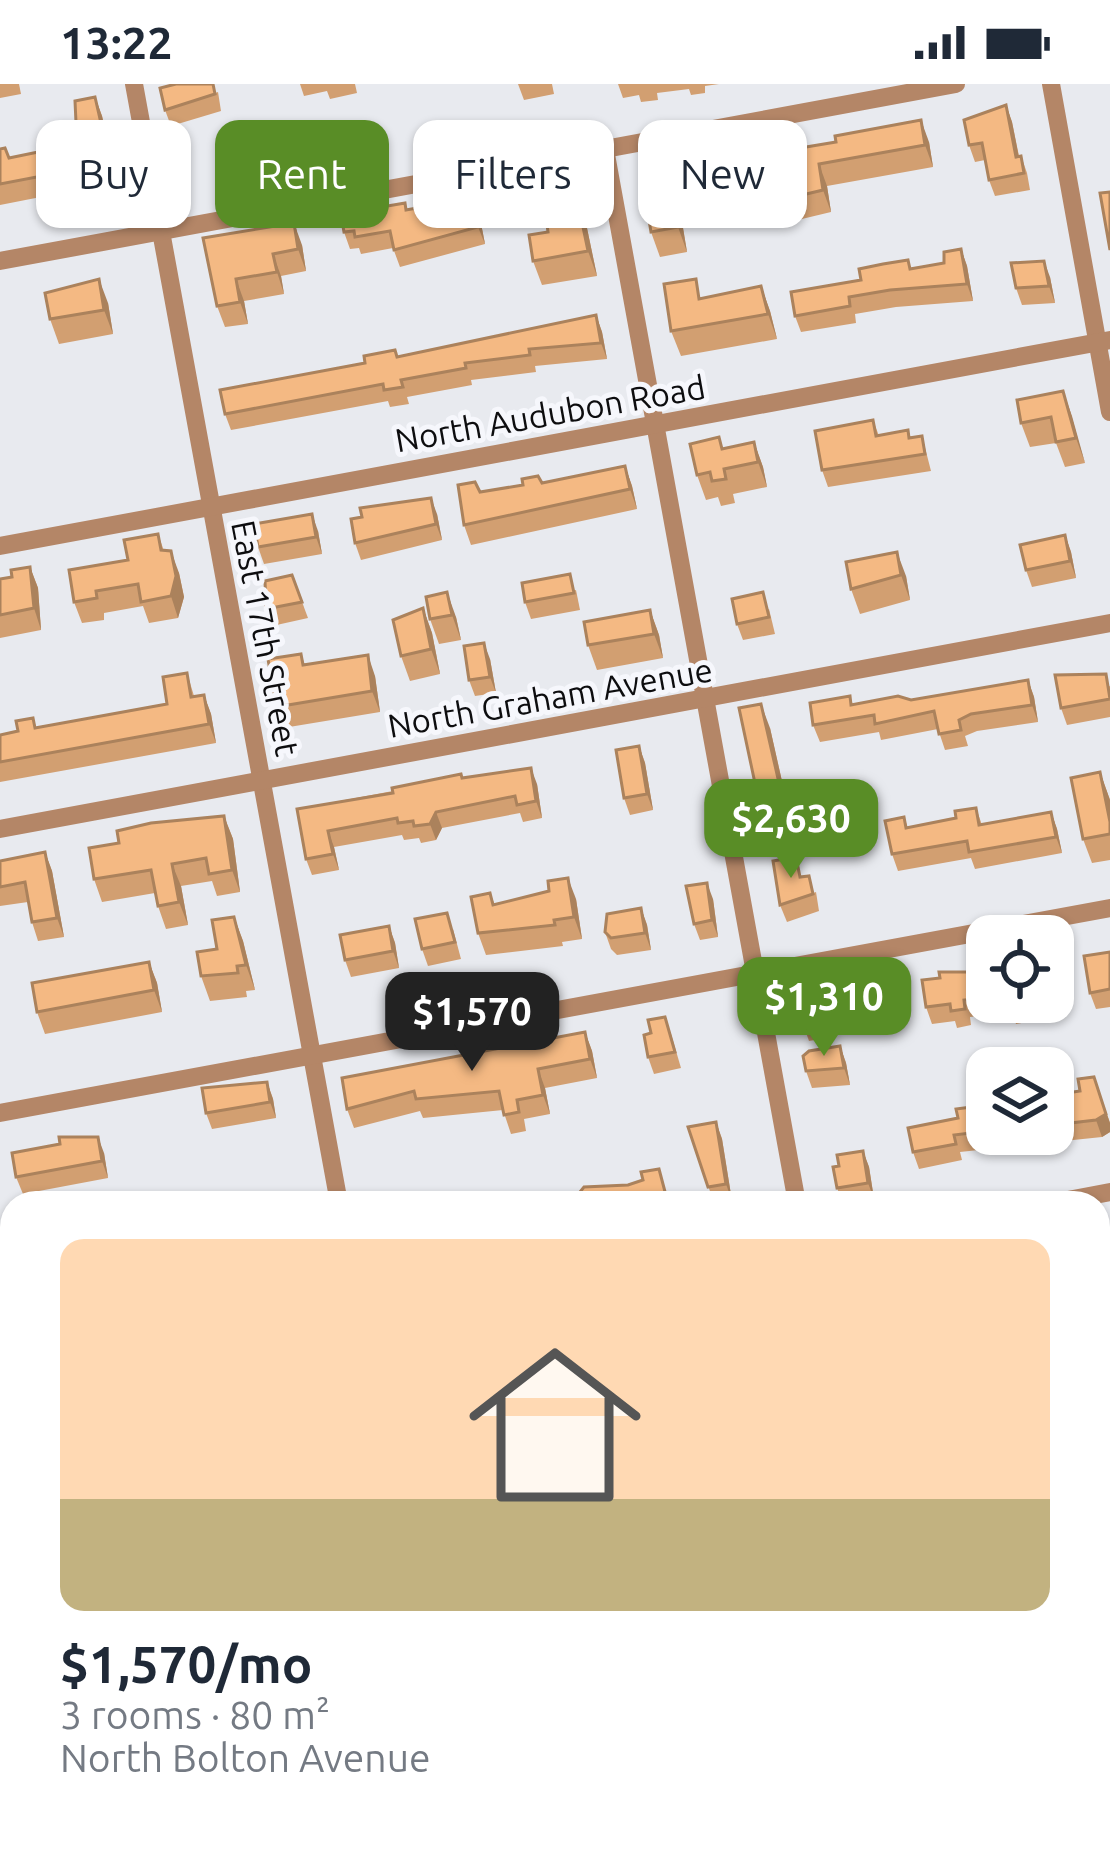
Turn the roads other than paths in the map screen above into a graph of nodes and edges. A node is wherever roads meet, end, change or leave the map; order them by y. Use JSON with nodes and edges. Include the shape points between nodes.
{"nodes":[{"id":1,"x":134,"y":84,"type":"edge"},
{"id":2,"x":956,"y":84,"type":"edge"},
{"id":3,"x":1051,"y":84,"type":"edge"},
{"id":4,"x":614,"y":147,"type":"edge"},
{"id":5,"x":413,"y":184,"type":"edge"},
{"id":6,"x":614,"y":198,"type":"edge"},
{"id":7,"x":161,"y":231,"type":"junction"},
{"id":8,"x":0,"y":261,"type":"edge"},
{"id":9,"x":1104,"y":341,"type":"edge"},
{"id":10,"x":1110,"y":412,"type":"edge"},
{"id":11,"x":655,"y":424,"type":"junction"},
{"id":12,"x":211,"y":506,"type":"junction"},
{"id":13,"x":0,"y":546,"type":"edge"},
{"id":14,"x":1110,"y":623,"type":"edge"},
{"id":15,"x":704,"y":699,"type":"junction"},
{"id":16,"x":263,"y":780,"type":"junction"},
{"id":17,"x":0,"y":830,"type":"edge"},
{"id":18,"x":1110,"y":908,"type":"edge"},
{"id":19,"x":754,"y":974,"type":"junction"},
{"id":20,"x":313,"y":1055,"type":"junction"},
{"id":21,"x":0,"y":1113,"type":"edge"},
{"id":22,"x":337,"y":1191,"type":"edge"},
{"id":23,"x":795,"y":1191,"type":"edge"}],
"edges":[{"from":1,"to":7,"type":"street","name":"East 17th Street"},
{"from":2,"to":4,"type":"street"},
{"from":3,"to":9,"type":"street"},
{"from":5,"to":7,"type":"street"},
{"from":6,"to":11,"type":"street"},
{"from":7,"to":8,"type":"street"},
{"from":7,"to":12,"type":"street","name":"East 17th Street"},
{"from":9,"to":10,"type":"street"},
{"from":9,"to":11,"type":"street","name":"North Audubon Road"},
{"from":11,"to":12,"type":"street","name":"North Audubon Road"},
{"from":11,"to":15,"type":"street"},
{"from":12,"to":13,"type":"street","name":"North Audubon Road"},
{"from":12,"to":16,"type":"street","name":"East 17th Street"},
{"from":14,"to":15,"type":"street","name":"North Graham Avenue"},
{"from":15,"to":16,"type":"street","name":"North Graham Avenue"},
{"from":15,"to":19,"type":"street"},
{"from":16,"to":17,"type":"street","name":"North Graham Avenue"},
{"from":16,"to":20,"type":"street","name":"East 17th Street"},
{"from":18,"to":19,"type":"street"},
{"from":19,"to":20,"type":"street"},
{"from":19,"to":23,"type":"street"},
{"from":20,"to":21,"type":"street"},
{"from":20,"to":22,"type":"street","name":"East 17th Street"}]}
